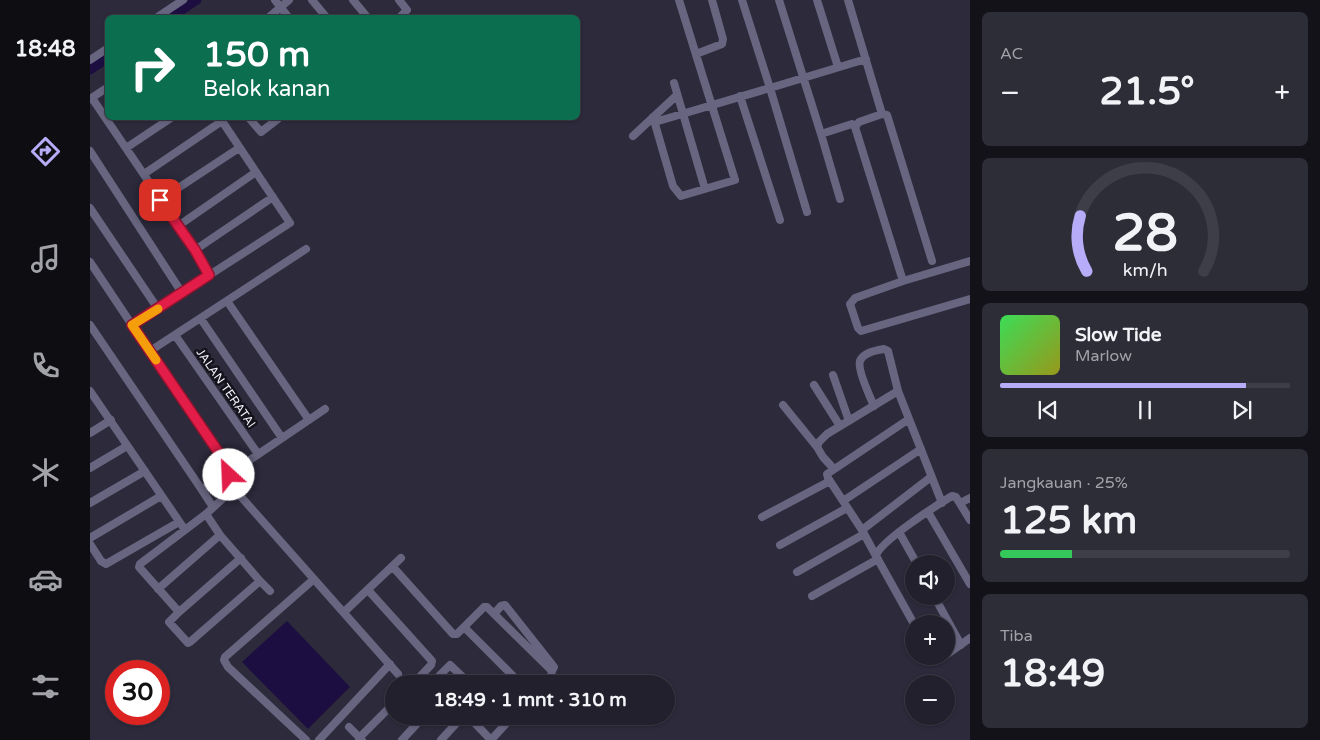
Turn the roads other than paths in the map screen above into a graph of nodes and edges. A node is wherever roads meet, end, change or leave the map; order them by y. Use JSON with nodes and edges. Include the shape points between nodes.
{"nodes":[{"id":1,"x":183,"y":0,"type":"edge"},
{"id":2,"x":275,"y":0,"type":"edge"},
{"id":3,"x":289,"y":0,"type":"edge"},
{"id":4,"x":312,"y":0,"type":"edge"},
{"id":5,"x":353,"y":0,"type":"edge"},
{"id":6,"x":399,"y":0,"type":"edge"},
{"id":7,"x":680,"y":0,"type":"edge"},
{"id":8,"x":712,"y":0,"type":"edge"},
{"id":9,"x":742,"y":0,"type":"edge"},
{"id":10,"x":779,"y":0,"type":"edge"},
{"id":11,"x":816,"y":0,"type":"edge"},
{"id":12,"x":848,"y":0,"type":"edge"},
{"id":13,"x":280,"y":7,"type":"junction"},
{"id":14,"x":160,"y":15,"type":"edge"},
{"id":15,"x":271,"y":15,"type":"edge"},
{"id":16,"x":287,"y":15,"type":"edge"},
{"id":17,"x":324,"y":15,"type":"edge"},
{"id":18,"x":366,"y":15,"type":"edge"},
{"id":19,"x":402,"y":15,"type":"edge"},
{"id":20,"x":105,"y":50,"type":"edge"},
{"id":21,"x":696,"y":54,"type":"junction"},
{"id":22,"x":866,"y":59,"type":"junction"},
{"id":23,"x":90,"y":60,"type":"edge"},
{"id":24,"x":838,"y":67,"type":"junction"},
{"id":25,"x":803,"y":78,"type":"junction"},
{"id":26,"x":674,"y":82,"type":"dead end"},
{"id":27,"x":770,"y":88,"type":"junction"},
{"id":28,"x":105,"y":89,"type":"edge"},
{"id":29,"x":677,"y":95,"type":"junction"},
{"id":30,"x":740,"y":96,"type":"junction"},
{"id":31,"x":91,"y":98,"type":"edge"},
{"id":32,"x":712,"y":105,"type":"junction"},
{"id":33,"x":683,"y":114,"type":"junction"},
{"id":34,"x":882,"y":114,"type":"junction"},
{"id":35,"x":105,"y":116,"type":"edge"},
{"id":36,"x":114,"y":120,"type":"edge"},
{"id":37,"x":168,"y":120,"type":"edge"},
{"id":38,"x":220,"y":120,"type":"edge"},
{"id":39,"x":222,"y":120,"type":"edge"},
{"id":40,"x":251,"y":120,"type":"edge"},
{"id":41,"x":276,"y":120,"type":"edge"},
{"id":42,"x":654,"y":120,"type":"junction"},
{"id":43,"x":110,"y":122,"type":"joint"},
{"id":44,"x":855,"y":128,"type":"junction"},
{"id":45,"x":821,"y":134,"type":"junction"},
{"id":46,"x":633,"y":136,"type":"dead end"},
{"id":47,"x":126,"y":148,"type":"junction"},
{"id":48,"x":239,"y":148,"type":"junction"},
{"id":49,"x":90,"y":151,"type":"edge"},
{"id":50,"x":256,"y":172,"type":"junction"},
{"id":51,"x":144,"y":174,"type":"junction"},
{"id":52,"x":705,"y":189,"type":"junction"},
{"id":53,"x":273,"y":197,"type":"junction"},
{"id":54,"x":160,"y":200,"type":"junction"},
{"id":55,"x":840,"y":200,"type":"dead end"},
{"id":56,"x":90,"y":208,"type":"edge"},
{"id":57,"x":807,"y":212,"type":"dead end"},
{"id":58,"x":780,"y":220,"type":"dead end"},
{"id":59,"x":178,"y":226,"type":"junction"},
{"id":60,"x":195,"y":250,"type":"junction"},
{"id":61,"x":306,"y":250,"type":"dead end"},
{"id":62,"x":932,"y":261,"type":"dead end"},
{"id":63,"x":970,"y":261,"type":"edge"},
{"id":64,"x":90,"y":262,"type":"edge"},
{"id":65,"x":209,"y":275,"type":"junction"},
{"id":66,"x":903,"y":281,"type":"junction"},
{"id":67,"x":182,"y":293,"type":"junction"},
{"id":68,"x":970,"y":298,"type":"edge"},
{"id":69,"x":227,"y":301,"type":"junction"},
{"id":70,"x":158,"y":309,"type":"junction"},
{"id":71,"x":201,"y":319,"type":"junction"},
{"id":72,"x":90,"y":325,"type":"edge"},
{"id":73,"x":132,"y":325,"type":"junction"},
{"id":74,"x":175,"y":335,"type":"junction"},
{"id":75,"x":150,"y":351,"type":"junction"},
{"id":76,"x":833,"y":375,"type":"dead end"},
{"id":77,"x":814,"y":385,"type":"dead end"},
{"id":78,"x":898,"y":391,"type":"junction"},
{"id":79,"x":91,"y":394,"type":"edge"},
{"id":80,"x":783,"y":405,"type":"dead end"},
{"id":81,"x":874,"y":406,"type":"junction"},
{"id":82,"x":325,"y":409,"type":"dead end"},
{"id":83,"x":909,"y":419,"type":"junction"},
{"id":84,"x":111,"y":420,"type":"junction"},
{"id":85,"x":309,"y":420,"type":"junction"},
{"id":86,"x":849,"y":421,"type":"junction"},
{"id":87,"x":840,"y":426,"type":"junction"},
{"id":88,"x":90,"y":433,"type":"edge"},
{"id":89,"x":282,"y":438,"type":"junction"},
{"id":90,"x":127,"y":446,"type":"junction"},
{"id":91,"x":817,"y":447,"type":"junction"},
{"id":92,"x":921,"y":449,"type":"junction"},
{"id":93,"x":258,"y":454,"type":"junction"},
{"id":94,"x":90,"y":468,"type":"edge"},
{"id":95,"x":834,"y":469,"type":"junction"},
{"id":96,"x":145,"y":471,"type":"junction"},
{"id":97,"x":229,"y":475,"type":"junction"},
{"id":98,"x":931,"y":477,"type":"junction"},
{"id":99,"x":830,"y":481,"type":"junction"},
{"id":100,"x":202,"y":490,"type":"junction"},
{"id":101,"x":235,"y":490,"type":"junction"},
{"id":102,"x":161,"y":496,"type":"junction"},
{"id":103,"x":970,"y":498,"type":"edge"},
{"id":104,"x":90,"y":503,"type":"edge"},
{"id":105,"x":942,"y":503,"type":"junction"},
{"id":106,"x":960,"y":504,"type":"junction"},
{"id":107,"x":845,"y":505,"type":"junction"},
{"id":108,"x":213,"y":507,"type":"junction"},
{"id":109,"x":928,"y":512,"type":"junction"},
{"id":110,"x":206,"y":514,"type":"junction"},
{"id":111,"x":762,"y":518,"type":"dead end"},
{"id":112,"x":970,"y":520,"type":"edge"},
{"id":113,"x":179,"y":522,"type":"junction"},
{"id":114,"x":185,"y":530,"type":"junction"},
{"id":115,"x":863,"y":532,"type":"junction"},
{"id":116,"x":899,"y":532,"type":"junction"},
{"id":117,"x":220,"y":535,"type":"junction"},
{"id":118,"x":90,"y":538,"type":"edge"},
{"id":119,"x":90,"y":544,"type":"edge"},
{"id":120,"x":780,"y":545,"type":"dead end"},
{"id":121,"x":912,"y":555,"type":"edge"},
{"id":122,"x":877,"y":557,"type":"junction"},
{"id":123,"x":241,"y":558,"type":"junction"},
{"id":124,"x":401,"y":558,"type":"dead end"},
{"id":125,"x":392,"y":567,"type":"junction"},
{"id":126,"x":797,"y":572,"type":"dead end"},
{"id":127,"x":314,"y":579,"type":"junction"},
{"id":128,"x":260,"y":581,"type":"junction"},
{"id":129,"x":970,"y":584,"type":"edge"},
{"id":130,"x":158,"y":589,"type":"junction"},
{"id":131,"x":368,"y":590,"type":"junction"},
{"id":132,"x":270,"y":591,"type":"dead end"},
{"id":133,"x":812,"y":596,"type":"dead end"},
{"id":134,"x":939,"y":605,"type":"edge"},
{"id":135,"x":179,"y":612,"type":"junction"},
{"id":136,"x":344,"y":612,"type":"junction"},
{"id":137,"x":494,"y":614,"type":"junction"},
{"id":138,"x":909,"y":615,"type":"edge"},
{"id":139,"x":464,"y":627,"type":"junction"},
{"id":140,"x":970,"y":638,"type":"edge"},
{"id":141,"x":961,"y":645,"type":"junction"},
{"id":142,"x":955,"y":649,"type":"edge"},
{"id":143,"x":390,"y":664,"type":"junction"},
{"id":144,"x":425,"y":671,"type":"junction"},
{"id":145,"x":552,"y":672,"type":"junction"},
{"id":146,"x":398,"y":674,"type":"dead end"},
{"id":147,"x":421,"y":675,"type":"edge"},
{"id":148,"x":429,"y":675,"type":"edge"},
{"id":149,"x":442,"y":675,"type":"edge"},
{"id":150,"x":461,"y":675,"type":"edge"},
{"id":151,"x":512,"y":675,"type":"edge"},
{"id":152,"x":551,"y":675,"type":"edge"},
{"id":153,"x":385,"y":713,"type":"edge"},
{"id":154,"x":416,"y":725,"type":"edge"},
{"id":155,"x":455,"y":725,"type":"edge"},
{"id":156,"x":477,"y":725,"type":"edge"},
{"id":157,"x":502,"y":725,"type":"edge"},
{"id":158,"x":349,"y":727,"type":"dead end"},
{"id":159,"x":361,"y":739,"type":"edge"},
{"id":160,"x":306,"y":740,"type":"edge"},
{"id":161,"x":319,"y":740,"type":"edge"},
{"id":162,"x":402,"y":740,"type":"edge"},
{"id":163,"x":441,"y":740,"type":"edge"},
{"id":164,"x":491,"y":740,"type":"edge"}],
"edges":[{"from":1,"to":14,"type":"street"},
{"from":2,"to":13,"type":"street"},
{"from":3,"to":13,"type":"street"},
{"from":4,"to":17,"type":"street"},
{"from":5,"to":18,"type":"street"},
{"from":6,"to":19,"type":"street","via":[[407,10]]},
{"from":7,"to":21,"type":"street"},
{"from":8,"to":21,"type":"street","via":[[724,39],[722,44]]},
{"from":9,"to":27,"type":"street"},
{"from":10,"to":25,"type":"street"},
{"from":11,"to":24,"type":"street"},
{"from":12,"to":22,"type":"street"},
{"from":13,"to":15,"type":"street"},
{"from":13,"to":16,"type":"street"},
{"from":20,"to":23,"type":"street"},
{"from":21,"to":32,"type":"street"},
{"from":22,"to":24,"type":"street"},
{"from":22,"to":34,"type":"street"},
{"from":24,"to":25,"type":"street"},
{"from":25,"to":27,"type":"street"},
{"from":25,"to":45,"type":"street"},
{"from":26,"to":29,"type":"street"},
{"from":27,"to":30,"type":"street"},
{"from":27,"to":57,"type":"street"},
{"from":28,"to":31,"type":"street"},
{"from":29,"to":33,"type":"street"},
{"from":29,"to":42,"type":"street"},
{"from":30,"to":32,"type":"street"},
{"from":30,"to":58,"type":"street"},
{"from":31,"to":35,"type":"street"},
{"from":32,"to":33,"type":"street"},
{"from":32,"to":52,"type":"street","via":[[735,180]]},
{"from":33,"to":42,"type":"street"},
{"from":33,"to":52,"type":"street"},
{"from":34,"to":44,"type":"street","via":[[859,122]]},
{"from":34,"to":62,"type":"street","via":[[887,115]]},
{"from":36,"to":43,"type":"street"},
{"from":37,"to":47,"type":"street"},
{"from":38,"to":51,"type":"street"},
{"from":39,"to":48,"type":"street"},
{"from":40,"to":41,"type":"street","via":[[261,132]]},
{"from":42,"to":46,"type":"street"},
{"from":42,"to":52,"type":"street","via":[[673,186],[681,196]]},
{"from":43,"to":47,"type":"street"},
{"from":44,"to":45,"type":"street","via":[[852,124]]},
{"from":44,"to":66,"type":"street"},
{"from":45,"to":55,"type":"street"},
{"from":47,"to":51,"type":"street"},
{"from":48,"to":50,"type":"street"},
{"from":48,"to":54,"type":"street"},
{"from":49,"to":67,"type":"street"},
{"from":50,"to":53,"type":"street"},
{"from":50,"to":59,"type":"street"},
{"from":51,"to":54,"type":"street"},
{"from":53,"to":60,"type":"street"},
{"from":53,"to":65,"type":"street","via":[[290,223]]},
{"from":54,"to":59,"type":"street"},
{"from":56,"to":70,"type":"street"},
{"from":59,"to":60,"type":"street"},
{"from":60,"to":65,"type":"street"},
{"from":61,"to":69,"type":"street"},
{"from":63,"to":66,"type":"street"},
{"from":64,"to":73,"type":"street"},
{"from":65,"to":67,"type":"street"},
{"from":66,"to":68,"type":"street","via":[[855,298],[850,304],[861,331]]},
{"from":67,"to":70,"type":"street"},
{"from":69,"to":71,"type":"street"},
{"from":69,"to":85,"type":"street"},
{"from":70,"to":73,"type":"street"},
{"from":71,"to":74,"type":"street"},
{"from":71,"to":89,"type":"street"},
{"from":72,"to":100,"type":"street"},
{"from":73,"to":75,"type":"street"},
{"from":74,"to":75,"type":"street"},
{"from":74,"to":93,"type":"street","name":"JALAN TERATAI"},
{"from":75,"to":97,"type":"street"},
{"from":76,"to":86,"type":"street"},
{"from":77,"to":87,"type":"street"},
{"from":78,"to":81,"type":"street"},
{"from":78,"to":81,"type":"street","via":[[888,352],[884,349],[864,356],[860,368]]},
{"from":78,"to":83,"type":"street"},
{"from":79,"to":84,"type":"street"},
{"from":80,"to":91,"type":"street"},
{"from":81,"to":86,"type":"street"},
{"from":82,"to":85,"type":"street"},
{"from":83,"to":92,"type":"street"},
{"from":83,"to":95,"type":"street"},
{"from":84,"to":88,"type":"street"},
{"from":84,"to":90,"type":"street"},
{"from":85,"to":89,"type":"street"},
{"from":86,"to":87,"type":"street"},
{"from":87,"to":91,"type":"street"},
{"from":89,"to":93,"type":"street"},
{"from":90,"to":94,"type":"street"},
{"from":90,"to":96,"type":"street"},
{"from":91,"to":95,"type":"street"},
{"from":92,"to":98,"type":"street"},
{"from":92,"to":107,"type":"street"},
{"from":93,"to":97,"type":"street"},
{"from":95,"to":99,"type":"street","via":[[827,474]]},
{"from":96,"to":102,"type":"street"},
{"from":96,"to":104,"type":"street"},
{"from":97,"to":100,"type":"street","via":[[222,476]]},
{"from":97,"to":101,"type":"street"},
{"from":98,"to":105,"type":"street"},
{"from":98,"to":115,"type":"street"},
{"from":99,"to":107,"type":"street"},
{"from":99,"to":111,"type":"street"},
{"from":100,"to":108,"type":"street"},
{"from":101,"to":108,"type":"street"},
{"from":101,"to":127,"type":"street"},
{"from":102,"to":113,"type":"street"},
{"from":102,"to":118,"type":"street"},
{"from":103,"to":106,"type":"street"},
{"from":105,"to":106,"type":"street","via":[[952,496]]},
{"from":105,"to":109,"type":"street"},
{"from":106,"to":112,"type":"street"},
{"from":107,"to":115,"type":"street"},
{"from":107,"to":120,"type":"street"},
{"from":108,"to":110,"type":"street"},
{"from":109,"to":116,"type":"street"},
{"from":109,"to":129,"type":"street"},
{"from":110,"to":114,"type":"street"},
{"from":110,"to":117,"type":"street"},
{"from":113,"to":114,"type":"street"},
{"from":113,"to":119,"type":"street","via":[[106,564]]},
{"from":114,"to":130,"type":"street","via":[[139,565]]},
{"from":115,"to":122,"type":"street"},
{"from":115,"to":126,"type":"street"},
{"from":116,"to":121,"type":"street"},
{"from":116,"to":122,"type":"street","via":[[877,550]]},
{"from":117,"to":123,"type":"street"},
{"from":117,"to":130,"type":"street"},
{"from":122,"to":133,"type":"street"},
{"from":122,"to":138,"type":"street"},
{"from":123,"to":128,"type":"street"},
{"from":123,"to":135,"type":"street"},
{"from":124,"to":125,"type":"street"},
{"from":125,"to":131,"type":"street"},
{"from":125,"to":139,"type":"street","via":[[453,634]]},
{"from":127,"to":136,"type":"street"},
{"from":127,"to":160,"type":"street","via":[[224,660]]},
{"from":128,"to":132,"type":"street"},
{"from":128,"to":135,"type":"street","via":[[189,643],[169,622]]},
{"from":130,"to":135,"type":"street"},
{"from":131,"to":136,"type":"street"},
{"from":131,"to":144,"type":"street","via":[[432,661]]},
{"from":134,"to":141,"type":"street"},
{"from":136,"to":143,"type":"street"},
{"from":137,"to":139,"type":"street","via":[[484,607]]},
{"from":137,"to":145,"type":"street"},
{"from":137,"to":145,"type":"street","via":[[505,605],[554,667]]},
{"from":139,"to":151,"type":"street"},
{"from":140,"to":141,"type":"street"},
{"from":141,"to":142,"type":"street"},
{"from":143,"to":146,"type":"street"},
{"from":143,"to":161,"type":"street"},
{"from":144,"to":147,"type":"street"},
{"from":144,"to":148,"type":"street"},
{"from":145,"to":152,"type":"street"},
{"from":149,"to":150,"type":"street","via":[[450,665]]},
{"from":153,"to":159,"type":"street"},
{"from":154,"to":162,"type":"street"},
{"from":155,"to":163,"type":"street"},
{"from":156,"to":164,"type":"street"},
{"from":157,"to":164,"type":"street"},
{"from":158,"to":159,"type":"street"}]}
